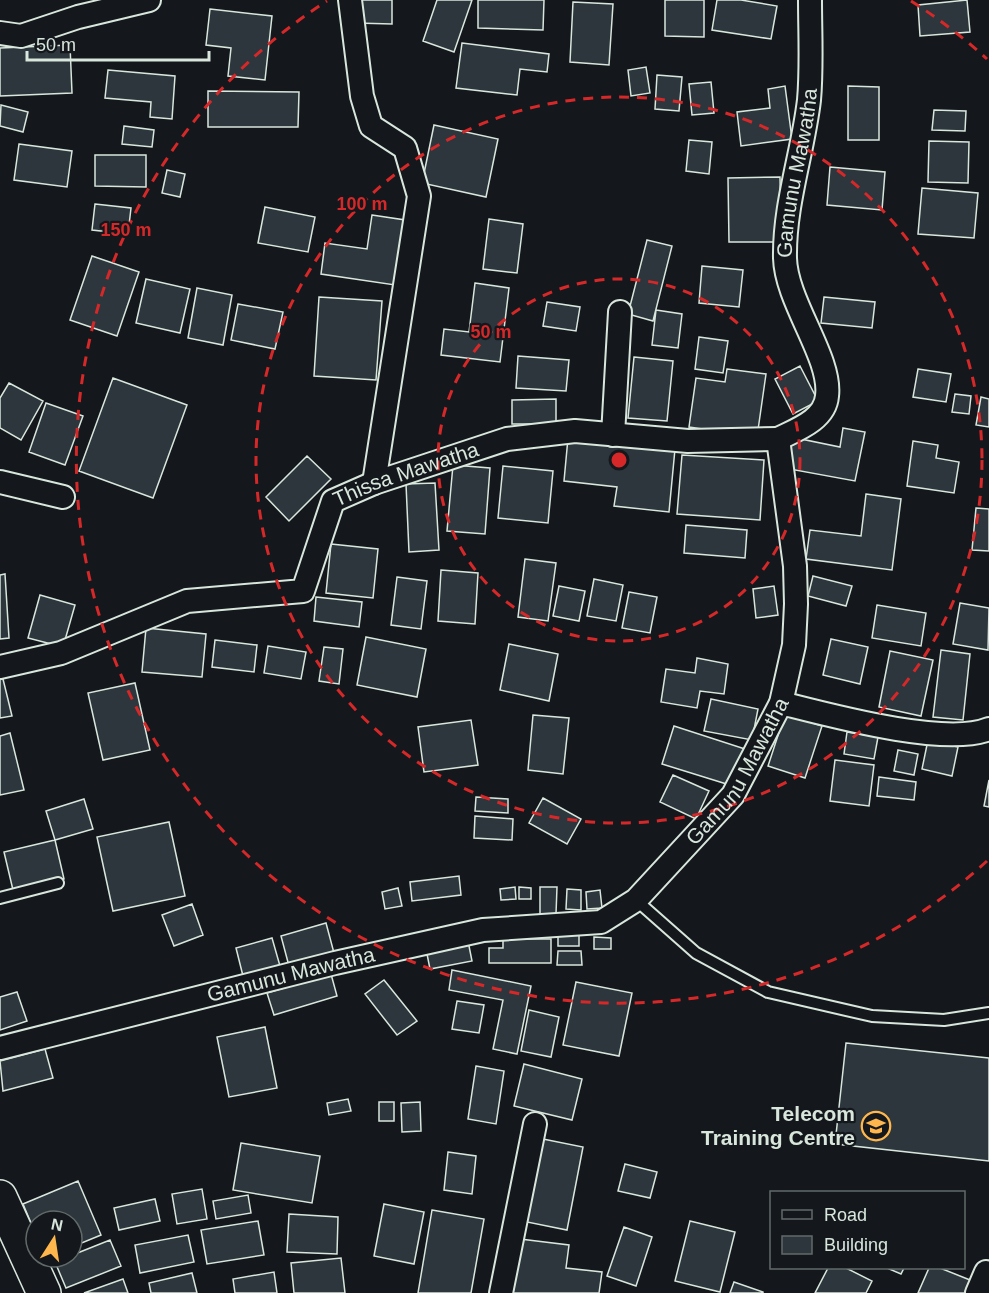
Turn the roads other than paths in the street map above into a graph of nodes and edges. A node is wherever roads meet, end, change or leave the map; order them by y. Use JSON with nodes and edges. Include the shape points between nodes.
{"nodes":[{"id":1,"x":149,"y":0,"type":"edge"},
{"id":2,"x":350,"y":0,"type":"edge"},
{"id":3,"x":810,"y":0,"type":"edge"},
{"id":4,"x":0,"y":33,"type":"edge"},
{"id":5,"x":620,"y":312,"type":"dead end"},
{"id":6,"x":613,"y":435,"type":"junction"},
{"id":7,"x":778,"y":439,"type":"junction"},
{"id":8,"x":0,"y":482,"type":"edge"},
{"id":9,"x":374,"y":483,"type":"junction"},
{"id":10,"x":63,"y":496,"type":"dead end"},
{"id":11,"x":0,"y":667,"type":"edge"},
{"id":12,"x":781,"y":703,"type":"junction"},
{"id":13,"x":989,"y":729,"type":"edge"},
{"id":14,"x":58,"y":883,"type":"dead end"},
{"id":15,"x":0,"y":898,"type":"edge"},
{"id":16,"x":636,"y":900,"type":"junction"},
{"id":17,"x":989,"y":1013,"type":"edge"},
{"id":18,"x":0,"y":1048,"type":"edge"},
{"id":19,"x":535,"y":1124,"type":"dead end"},
{"id":20,"x":0,"y":1197,"type":"edge"},
{"id":21,"x":986,"y":1272,"type":"dead end"},
{"id":22,"x":44,"y":1293,"type":"edge"},
{"id":23,"x":501,"y":1293,"type":"edge"},
{"id":24,"x":977,"y":1293,"type":"edge"}],
"edges":[{"from":1,"to":4,"type":"street","via":[[78,16],[21,36]]},
{"from":2,"to":9,"type":"street","via":[[362,96],[371,126],[405,148],[419,196]]},
{"from":3,"to":7,"type":"street","name":"Gamunu Mawatha","via":[[809,99],[785,258],[789,285],[825,374],[827,396],[810,423]]},
{"from":5,"to":6,"type":"street"},
{"from":6,"to":7,"type":"street","name":"Thissa Mawatha","via":[[688,441]]},
{"from":6,"to":9,"type":"street","name":"Thissa Mawatha","via":[[575,431],[507,439]]},
{"from":7,"to":12,"type":"street","name":"Gamunu Mawatha","via":[[795,566],[796,604],[794,645]]},
{"from":8,"to":10,"type":"street"},
{"from":9,"to":11,"type":"street","name":"Thissa Mawatha","via":[[333,501],[303,591],[187,601],[61,653]]},
{"from":12,"to":13,"type":"street","via":[[916,731],[975,735]]},
{"from":12,"to":16,"type":"street","name":"Gamunu Mawatha","via":[[733,795]]},
{"from":14,"to":15,"type":"lane"},
{"from":16,"to":17,"type":"lane","via":[[696,953],[768,992],[872,1016],[944,1020]]},
{"from":16,"to":18,"type":"street","name":"Gamunu Mawatha","via":[[601,922],[483,930],[334,963]]},
{"from":19,"to":23,"type":"street"},
{"from":20,"to":22,"type":"highway"},
{"from":21,"to":24,"type":"street"}]}
